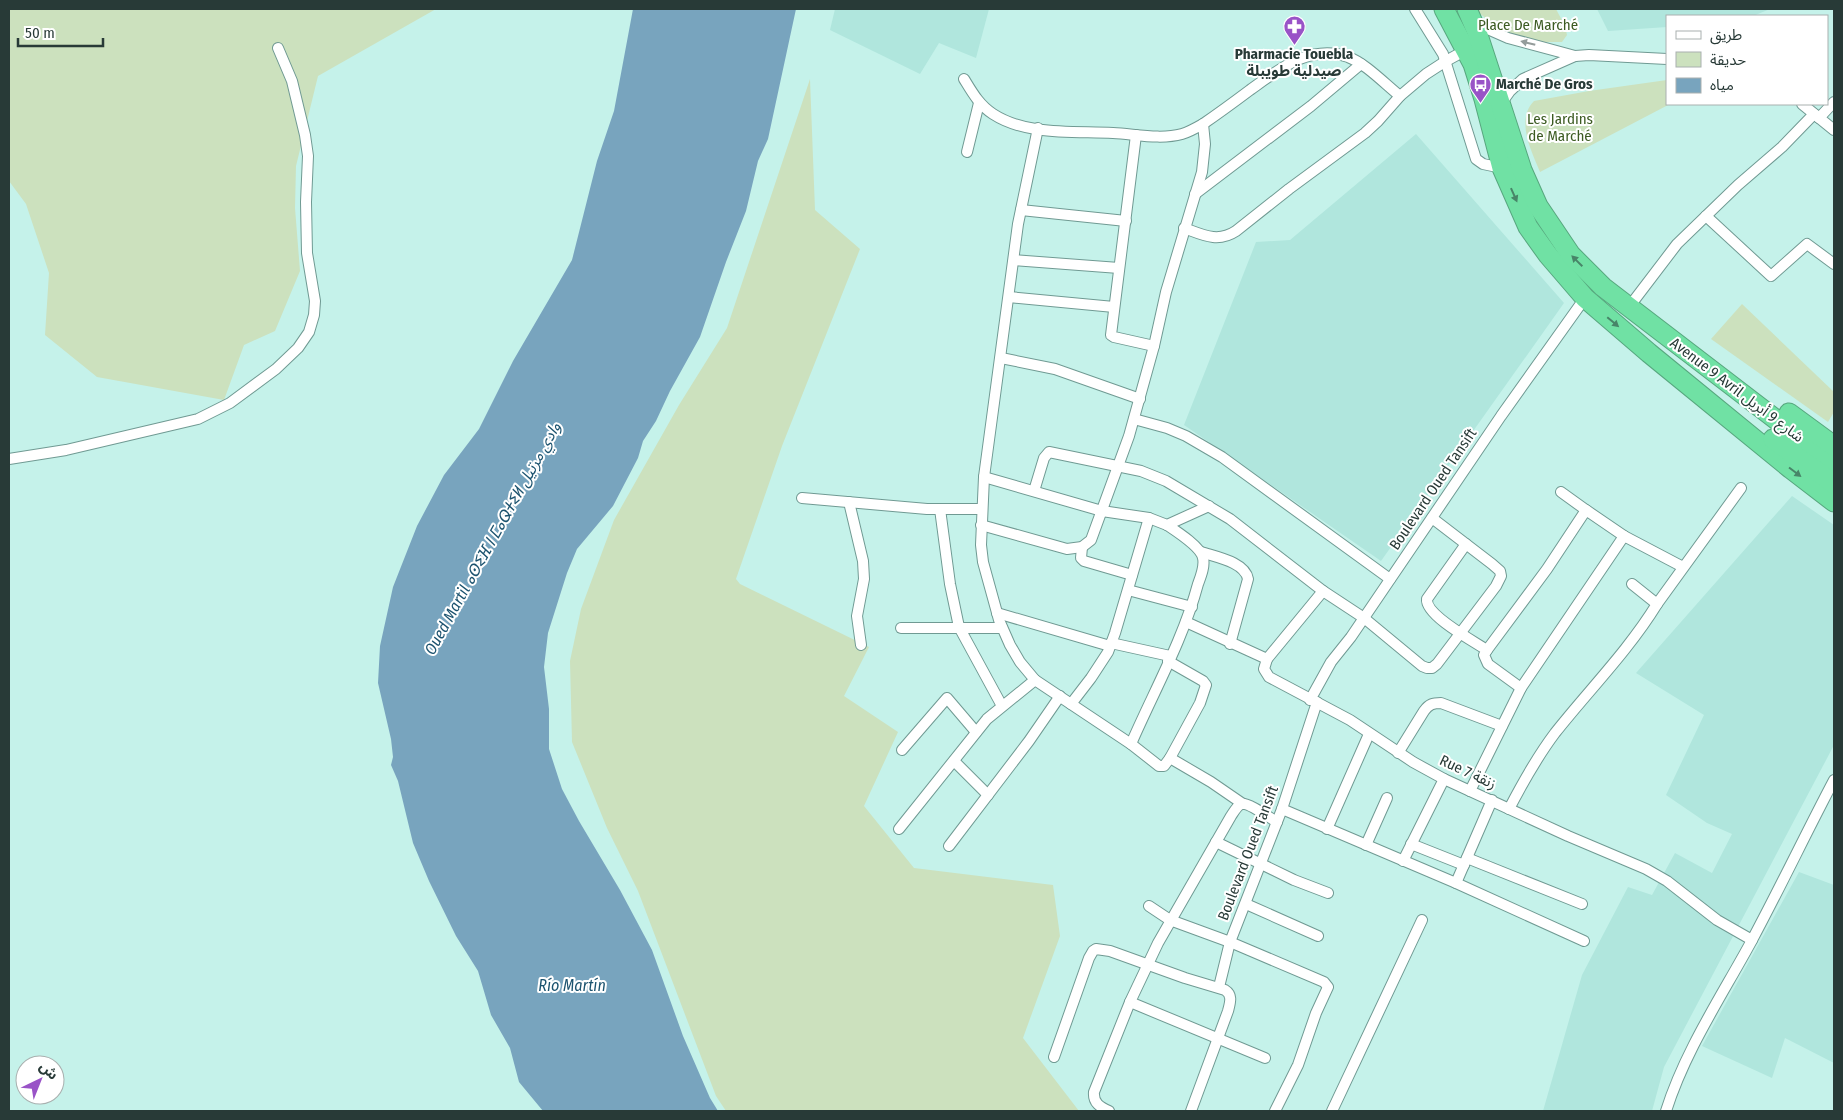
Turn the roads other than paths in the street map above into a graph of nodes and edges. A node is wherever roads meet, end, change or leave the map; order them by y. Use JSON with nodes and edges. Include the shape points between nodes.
{"nodes":[{"id":1,"x":1415,"y":9,"type":"edge"},
{"id":2,"x":1445,"y":10,"type":"edge"},
{"id":3,"x":1470,"y":15,"type":"edge"},
{"id":4,"x":278,"y":48,"type":"dead end"},
{"id":5,"x":1466,"y":50,"type":"junction"},
{"id":6,"x":1575,"y":56,"type":"junction"},
{"id":7,"x":1666,"y":59,"type":"edge"},
{"id":8,"x":1446,"y":61,"type":"junction"},
{"id":9,"x":1361,"y":64,"type":"junction"},
{"id":10,"x":964,"y":79,"type":"dead end"},
{"id":11,"x":1400,"y":96,"type":"junction"},
{"id":12,"x":1492,"y":102,"type":"junction"},
{"id":13,"x":1834,"y":102,"type":"edge"},
{"id":14,"x":979,"y":103,"type":"junction"},
{"id":15,"x":1803,"y":105,"type":"edge"},
{"id":16,"x":1816,"y":116,"type":"junction"},
{"id":17,"x":1203,"y":124,"type":"junction"},
{"id":18,"x":1038,"y":128,"type":"junction"},
{"id":19,"x":1834,"y":130,"type":"edge"},
{"id":20,"x":1136,"y":135,"type":"junction"},
{"id":21,"x":967,"y":152,"type":"dead end"},
{"id":22,"x":1502,"y":168,"type":"junction"},
{"id":23,"x":1196,"y":194,"type":"junction"},
{"id":24,"x":1021,"y":210,"type":"junction"},
{"id":25,"x":1706,"y":216,"type":"junction"},
{"id":26,"x":1126,"y":221,"type":"junction"},
{"id":27,"x":1184,"y":228,"type":"junction"},
{"id":28,"x":1014,"y":260,"type":"junction"},
{"id":29,"x":1834,"y":264,"type":"edge"},
{"id":30,"x":1119,"y":268,"type":"junction"},
{"id":31,"x":1009,"y":297,"type":"junction"},
{"id":32,"x":1585,"y":298,"type":"junction"},
{"id":33,"x":1114,"y":307,"type":"junction"},
{"id":34,"x":1634,"y":311,"type":"junction"},
{"id":35,"x":1154,"y":346,"type":"junction"},
{"id":36,"x":1649,"y":353,"type":"junction"},
{"id":37,"x":1001,"y":358,"type":"junction"},
{"id":38,"x":1140,"y":398,"type":"junction"},
{"id":39,"x":1134,"y":419,"type":"junction"},
{"id":40,"x":1834,"y":446,"type":"edge"},
{"id":41,"x":9,"y":459,"type":"edge"},
{"id":42,"x":1834,"y":464,"type":"edge"},
{"id":43,"x":1119,"y":467,"type":"junction"},
{"id":44,"x":984,"y":477,"type":"junction"},
{"id":45,"x":1834,"y":484,"type":"edge"},
{"id":46,"x":1741,"y":488,"type":"dead end"},
{"id":47,"x":1034,"y":491,"type":"junction"},
{"id":48,"x":1561,"y":492,"type":"dead end"},
{"id":49,"x":802,"y":498,"type":"dead end"},
{"id":50,"x":849,"y":502,"type":"junction"},
{"id":51,"x":1834,"y":502,"type":"edge"},
{"id":52,"x":1209,"y":506,"type":"junction"},
{"id":53,"x":940,"y":509,"type":"junction"},
{"id":54,"x":982,"y":509,"type":"junction"},
{"id":55,"x":1586,"y":510,"type":"junction"},
{"id":56,"x":1102,"y":511,"type":"junction"},
{"id":57,"x":1149,"y":518,"type":"junction"},
{"id":58,"x":1432,"y":518,"type":"junction"},
{"id":59,"x":981,"y":525,"type":"junction"},
{"id":60,"x":1166,"y":525,"type":"junction"},
{"id":61,"x":1624,"y":536,"type":"junction"},
{"id":62,"x":1466,"y":544,"type":"junction"},
{"id":63,"x":1082,"y":547,"type":"junction"},
{"id":64,"x":1201,"y":552,"type":"junction"},
{"id":65,"x":1683,"y":566,"type":"junction"},
{"id":66,"x":1132,"y":575,"type":"junction"},
{"id":67,"x":1390,"y":579,"type":"junction"},
{"id":68,"x":1632,"y":584,"type":"dead end"},
{"id":69,"x":1128,"y":590,"type":"junction"},
{"id":70,"x":1322,"y":591,"type":"junction"},
{"id":71,"x":1657,"y":604,"type":"junction"},
{"id":72,"x":1192,"y":607,"type":"junction"},
{"id":73,"x":997,"y":613,"type":"junction"},
{"id":74,"x":1364,"y":618,"type":"junction"},
{"id":75,"x":1186,"y":622,"type":"junction"},
{"id":76,"x":959,"y":627,"type":"junction"},
{"id":77,"x":901,"y":628,"type":"dead end"},
{"id":78,"x":1002,"y":628,"type":"junction"},
{"id":79,"x":1460,"y":633,"type":"junction"},
{"id":80,"x":1111,"y":644,"type":"junction"},
{"id":81,"x":1230,"y":644,"type":"junction"},
{"id":82,"x":861,"y":645,"type":"dead end"},
{"id":83,"x":1487,"y":650,"type":"junction"},
{"id":84,"x":1169,"y":659,"type":"junction"},
{"id":85,"x":1267,"y":659,"type":"junction"},
{"id":86,"x":1035,"y":680,"type":"junction"},
{"id":87,"x":1521,"y":688,"type":"junction"},
{"id":88,"x":1060,"y":696,"type":"junction"},
{"id":89,"x":1313,"y":701,"type":"junction"},
{"id":90,"x":1071,"y":704,"type":"junction"},
{"id":91,"x":1002,"y":706,"type":"junction"},
{"id":92,"x":1502,"y":726,"type":"junction"},
{"id":93,"x":976,"y":732,"type":"junction"},
{"id":94,"x":1369,"y":734,"type":"junction"},
{"id":95,"x":1131,"y":744,"type":"junction"},
{"id":96,"x":902,"y":750,"type":"dead end"},
{"id":97,"x":1398,"y":753,"type":"junction"},
{"id":98,"x":1170,"y":758,"type":"junction"},
{"id":99,"x":954,"y":761,"type":"junction"},
{"id":100,"x":1444,"y":779,"type":"junction"},
{"id":101,"x":1834,"y":780,"type":"edge"},
{"id":102,"x":1470,"y":791,"type":"junction"},
{"id":103,"x":988,"y":795,"type":"junction"},
{"id":104,"x":1387,"y":798,"type":"dead end"},
{"id":105,"x":1492,"y":800,"type":"junction"},
{"id":106,"x":1243,"y":804,"type":"junction"},
{"id":107,"x":1509,"y":808,"type":"junction"},
{"id":108,"x":1282,"y":809,"type":"junction"},
{"id":109,"x":1277,"y":822,"type":"junction"},
{"id":110,"x":899,"y":829,"type":"dead end"},
{"id":111,"x":1327,"y":829,"type":"junction"},
{"id":112,"x":1216,"y":842,"type":"junction"},
{"id":113,"x":1411,"y":844,"type":"junction"},
{"id":114,"x":1366,"y":845,"type":"junction"},
{"id":115,"x":950,"y":846,"type":"dead end"},
{"id":116,"x":1402,"y":861,"type":"junction"},
{"id":117,"x":1466,"y":862,"type":"junction"},
{"id":118,"x":1261,"y":864,"type":"junction"},
{"id":119,"x":1456,"y":883,"type":"junction"},
{"id":120,"x":1328,"y":893,"type":"dead end"},
{"id":121,"x":1246,"y":904,"type":"junction"},
{"id":122,"x":1582,"y":904,"type":"dead end"},
{"id":123,"x":1148,"y":906,"type":"dead end"},
{"id":124,"x":1170,"y":920,"type":"junction"},
{"id":125,"x":1422,"y":920,"type":"dead end"},
{"id":126,"x":1318,"y":936,"type":"dead end"},
{"id":127,"x":1752,"y":940,"type":"junction"},
{"id":128,"x":1584,"y":941,"type":"dead end"},
{"id":129,"x":1230,"y":942,"type":"junction"},
{"id":130,"x":1147,"y":965,"type":"junction"},
{"id":131,"x":1219,"y":987,"type":"junction"},
{"id":132,"x":1130,"y":1002,"type":"junction"},
{"id":133,"x":1216,"y":1038,"type":"junction"},
{"id":134,"x":1054,"y":1057,"type":"dead end"},
{"id":135,"x":1265,"y":1058,"type":"dead end"},
{"id":136,"x":1109,"y":1111,"type":"edge"},
{"id":137,"x":1191,"y":1111,"type":"edge"},
{"id":138,"x":1275,"y":1111,"type":"edge"},
{"id":139,"x":1332,"y":1111,"type":"edge"},
{"id":140,"x":1666,"y":1111,"type":"edge"}],
"edges":[{"from":1,"to":8,"type":"street"},
{"from":2,"to":5,"type":"highway"},
{"from":6,"to":3,"type":"street","one_way":true,"via":[[1508,38]]},
{"from":3,"to":12,"type":"highway"},
{"from":4,"to":41,"type":"street","via":[[292,81],[308,156],[308,253],[315,301],[309,332],[276,369],[230,404],[198,419],[66,450]]},
{"from":5,"to":8,"type":"street"},
{"from":5,"to":12,"type":"highway"},
{"from":6,"to":7,"type":"street"},
{"from":6,"to":12,"type":"street","via":[[1523,79]]},
{"from":8,"to":11,"type":"street"},
{"from":8,"to":22,"type":"street","via":[[1476,159]]},
{"from":9,"to":11,"type":"street"},
{"from":9,"to":17,"type":"street","via":[[1347,56],[1328,52],[1298,59]]},
{"from":9,"to":23,"type":"street"},
{"from":10,"to":14,"type":"street"},
{"from":11,"to":27,"type":"street","via":[[1365,133],[1227,237],[1210,237]]},
{"from":12,"to":22,"type":"highway","name":"Avenue 9 Avril شارع 9 أبريل"},
{"from":34,"to":12,"type":"highway","name":"Avenue 9 Avril شارع 9 أبريل","one_way":true,"via":[[1603,287],[1571,255],[1538,206]]},
{"from":13,"to":16,"type":"street"},
{"from":14,"to":18,"type":"street","via":[[1014,124]]},
{"from":14,"to":21,"type":"street"},
{"from":15,"to":16,"type":"street"},
{"from":16,"to":19,"type":"street"},
{"from":16,"to":25,"type":"street"},
{"from":17,"to":20,"type":"street","via":[[1182,134]]},
{"from":17,"to":23,"type":"street","via":[[1204,159]]},
{"from":18,"to":20,"type":"street"},
{"from":18,"to":24,"type":"street"},
{"from":20,"to":26,"type":"street"},
{"from":22,"to":32,"type":"highway","name":"Avenue 9 Avril شارع 9 أبريل","one_way":true,"via":[[1528,226]]},
{"from":23,"to":27,"type":"street"},
{"from":24,"to":26,"type":"street"},
{"from":24,"to":28,"type":"street"},
{"from":25,"to":29,"type":"street","via":[[1771,276],[1807,244]]},
{"from":25,"to":34,"type":"street","via":[[1678,244]]},
{"from":26,"to":30,"type":"street"},
{"from":27,"to":35,"type":"street"},
{"from":28,"to":30,"type":"street"},
{"from":28,"to":31,"type":"street"},
{"from":30,"to":33,"type":"street"},
{"from":31,"to":33,"type":"street"},
{"from":31,"to":37,"type":"street"},
{"from":32,"to":36,"type":"highway","name":"Avenue 9 Avril شارع 9 أبريل","one_way":true},
{"from":32,"to":58,"type":"street","name":"Boulevard Oued Tansift"},
{"from":33,"to":35,"type":"street","via":[[1111,335]]},
{"from":34,"to":40,"type":"highway","name":"Avenue 9 Avril شارع 9 أبريل","via":[[1756,390]]},
{"from":34,"to":42,"type":"highway","name":"Avenue 9 Avril شارع 9 أبريل"},
{"from":35,"to":38,"type":"street"},
{"from":36,"to":45,"type":"highway","name":"Avenue 9 Avril شارع 9 أبريل"},
{"from":36,"to":51,"type":"highway","name":"Avenue 9 Avril شارع 9 أبريل","one_way":true},
{"from":37,"to":38,"type":"street","via":[[1055,369]]},
{"from":37,"to":44,"type":"street"},
{"from":38,"to":39,"type":"street"},
{"from":39,"to":43,"type":"street"},
{"from":39,"to":67,"type":"street","via":[[1186,436],[1222,457]]},
{"from":43,"to":47,"type":"street","via":[[1049,452],[1044,458]]},
{"from":43,"to":52,"type":"street","via":[[1152,474]]},
{"from":43,"to":56,"type":"street"},
{"from":44,"to":47,"type":"street"},
{"from":44,"to":54,"type":"street"},
{"from":46,"to":65,"type":"street"},
{"from":47,"to":56,"type":"street"},
{"from":48,"to":55,"type":"street"},
{"from":49,"to":50,"type":"street"},
{"from":50,"to":53,"type":"street"},
{"from":50,"to":82,"type":"street","via":[[864,561],[864,579],[856,616]]},
{"from":52,"to":60,"type":"street"},
{"from":52,"to":70,"type":"street"},
{"from":53,"to":54,"type":"street"},
{"from":53,"to":76,"type":"street"},
{"from":54,"to":59,"type":"street"},
{"from":55,"to":61,"type":"street"},
{"from":55,"to":83,"type":"street"},
{"from":56,"to":57,"type":"street"},
{"from":56,"to":63,"type":"street","via":[[1091,540]]},
{"from":57,"to":60,"type":"street"},
{"from":57,"to":66,"type":"street"},
{"from":58,"to":62,"type":"street"},
{"from":58,"to":67,"type":"street","name":"Boulevard Oued Tansift"},
{"from":59,"to":63,"type":"street","via":[[1067,548]]},
{"from":59,"to":73,"type":"street","via":[[983,562]]},
{"from":60,"to":64,"type":"street"},
{"from":61,"to":65,"type":"street"},
{"from":61,"to":87,"type":"street"},
{"from":62,"to":79,"type":"street","via":[[1427,599],[1430,609]]},
{"from":62,"to":79,"type":"street","via":[[1492,564],[1501,576]]},
{"from":63,"to":66,"type":"street","via":[[1081,558],[1084,561]]},
{"from":64,"to":72,"type":"street","via":[[1204,559]]},
{"from":64,"to":81,"type":"street","via":[[1243,568],[1247,573],[1248,580]]},
{"from":65,"to":71,"type":"street"},
{"from":66,"to":69,"type":"street"},
{"from":67,"to":74,"type":"street","name":"Boulevard Oued Tansift"},
{"from":68,"to":71,"type":"street"},
{"from":69,"to":72,"type":"street"},
{"from":69,"to":80,"type":"street"},
{"from":70,"to":74,"type":"street"},
{"from":70,"to":85,"type":"street"},
{"from":71,"to":107,"type":"street","via":[[1632,642],[1554,735]]},
{"from":72,"to":75,"type":"street"},
{"from":73,"to":78,"type":"street"},
{"from":73,"to":80,"type":"street"},
{"from":74,"to":79,"type":"street","via":[[1427,668],[1438,664]]},
{"from":74,"to":89,"type":"street","name":"Boulevard Oued Tansift","via":[[1332,662]]},
{"from":75,"to":81,"type":"street"},
{"from":75,"to":84,"type":"street"},
{"from":76,"to":77,"type":"street"},
{"from":76,"to":78,"type":"street"},
{"from":76,"to":91,"type":"street"},
{"from":78,"to":86,"type":"street","via":[[1020,662]]},
{"from":79,"to":83,"type":"street"},
{"from":80,"to":84,"type":"street"},
{"from":80,"to":90,"type":"street"},
{"from":81,"to":85,"type":"street"},
{"from":83,"to":87,"type":"street","via":[[1484,655],[1488,664]]},
{"from":84,"to":95,"type":"street"},
{"from":84,"to":98,"type":"street","via":[[1206,685]]},
{"from":85,"to":89,"type":"street","name":"Rue 7 زنقة","via":[[1264,669],[1269,677]]},
{"from":86,"to":88,"type":"street"},
{"from":86,"to":91,"type":"street"},
{"from":87,"to":92,"type":"street"},
{"from":88,"to":90,"type":"street"},
{"from":88,"to":103,"type":"street"},
{"from":89,"to":94,"type":"street","name":"Rue 7 زنقة"},
{"from":89,"to":108,"type":"street","name":"Boulevard Oued Tansift"},
{"from":90,"to":95,"type":"street"},
{"from":91,"to":93,"type":"street"},
{"from":92,"to":97,"type":"street","via":[[1442,703],[1433,703],[1428,705]]},
{"from":92,"to":102,"type":"street"},
{"from":93,"to":96,"type":"street","via":[[947,698]]},
{"from":93,"to":99,"type":"street"},
{"from":94,"to":97,"type":"street","name":"Rue 7 زنقة"},
{"from":94,"to":111,"type":"street"},
{"from":95,"to":98,"type":"street","via":[[1159,766],[1164,766]]},
{"from":97,"to":100,"type":"street","name":"Rue 7 زنقة"},
{"from":98,"to":106,"type":"street"},
{"from":99,"to":103,"type":"street"},
{"from":99,"to":110,"type":"street"},
{"from":100,"to":102,"type":"street","name":"Rue 7 زنقة"},
{"from":100,"to":113,"type":"street"},
{"from":101,"to":127,"type":"street"},
{"from":102,"to":105,"type":"street","name":"Rue 7 زنقة"},
{"from":103,"to":115,"type":"street"},
{"from":104,"to":114,"type":"street"},
{"from":105,"to":107,"type":"street","name":"Rue 7 زنقة"},
{"from":105,"to":117,"type":"street"},
{"from":106,"to":109,"type":"street"},
{"from":106,"to":112,"type":"street","via":[[1237,808]]},
{"from":107,"to":127,"type":"street","name":"Rue 7 زنقة","via":[[1646,869],[1667,881],[1717,920]]},
{"from":108,"to":109,"type":"street","name":"Boulevard Oued Tansift"},
{"from":108,"to":111,"type":"street"},
{"from":109,"to":118,"type":"street","name":"Boulevard Oued Tansift"},
{"from":111,"to":114,"type":"street"},
{"from":112,"to":118,"type":"street"},
{"from":112,"to":124,"type":"street"},
{"from":113,"to":116,"type":"street"},
{"from":113,"to":117,"type":"street"},
{"from":114,"to":116,"type":"street"},
{"from":116,"to":119,"type":"street"},
{"from":117,"to":119,"type":"street"},
{"from":117,"to":122,"type":"street"},
{"from":118,"to":120,"type":"street"},
{"from":118,"to":121,"type":"street","name":"Boulevard Oued Tansift"},
{"from":119,"to":128,"type":"street"},
{"from":121,"to":126,"type":"street"},
{"from":121,"to":129,"type":"street","name":"Boulevard Oued Tansift"},
{"from":123,"to":124,"type":"street"},
{"from":124,"to":129,"type":"street"},
{"from":124,"to":130,"type":"street"},
{"from":125,"to":139,"type":"street"},
{"from":127,"to":140,"type":"street","via":[[1704,1024]]},
{"from":129,"to":131,"type":"street","name":"Boulevard Oued Tansift"},
{"from":129,"to":138,"type":"street","via":[[1324,982],[1328,988],[1298,1065]]},
{"from":130,"to":131,"type":"street"},
{"from":130,"to":132,"type":"street"},
{"from":130,"to":134,"type":"street","via":[[1101,948],[1093,951]]},
{"from":131,"to":133,"type":"street","via":[[1228,992],[1230,1000]]},
{"from":132,"to":133,"type":"street"},
{"from":132,"to":136,"type":"street","via":[[1094,1092],[1096,1102]]},
{"from":133,"to":135,"type":"street"},
{"from":133,"to":137,"type":"street"}]}
